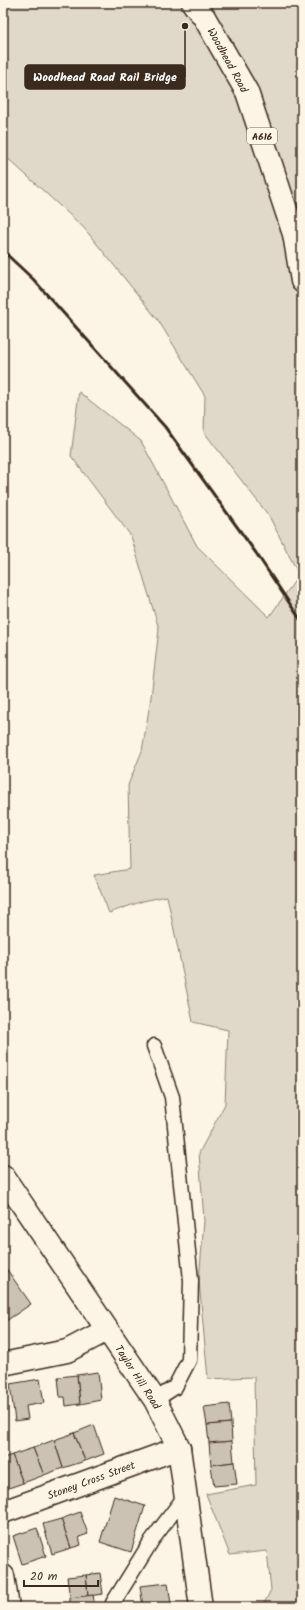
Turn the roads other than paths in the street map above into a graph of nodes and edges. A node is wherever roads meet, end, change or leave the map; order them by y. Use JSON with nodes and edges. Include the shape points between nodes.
{"nodes":[{"id":1,"x":193,"y":3,"type":"edge"},
{"id":2,"x":302,"y":282,"type":"edge"},
{"id":3,"x":154,"y":1046,"type":"dead end"},
{"id":4,"x":3,"y":1176,"type":"edge"},
{"id":5,"x":108,"y":1330,"type":"junction"},
{"id":6,"x":3,"y":1364,"type":"edge"},
{"id":7,"x":155,"y":1400,"type":"junction"},
{"id":8,"x":179,"y":1448,"type":"junction"},
{"id":9,"x":186,"y":1495,"type":"junction"},
{"id":10,"x":3,"y":1512,"type":"edge"},
{"id":11,"x":3,"y":1576,"type":"edge"},
{"id":12,"x":8,"y":1607,"type":"edge"},
{"id":13,"x":112,"y":1607,"type":"edge"},
{"id":14,"x":201,"y":1607,"type":"edge"}],
"edges":[{"from":1,"to":2,"type":"street","name":"Woodhead Road","number":"A616","via":[[204,17],[247,92],[294,234]]},
{"from":3,"to":7,"type":"lane","via":[[172,1097],[192,1280],[189,1360],[175,1387]]},
{"from":4,"to":5,"type":"street","name":"Taylor Hill Road"},
{"from":5,"to":6,"type":"street","via":[[67,1351]]},
{"from":5,"to":7,"type":"street","name":"Taylor Hill Road"},
{"from":7,"to":8,"type":"street","name":"Taylor Hill Road"},
{"from":8,"to":9,"type":"street","name":"Taylor Hill Road"},
{"from":8,"to":10,"type":"street","name":"Stoney Cross Street"},
{"from":9,"to":13,"type":"lane","via":[[152,1540]]},
{"from":9,"to":14,"type":"street","name":"Taylor Hill Road"},
{"from":11,"to":12,"type":"street"}]}
